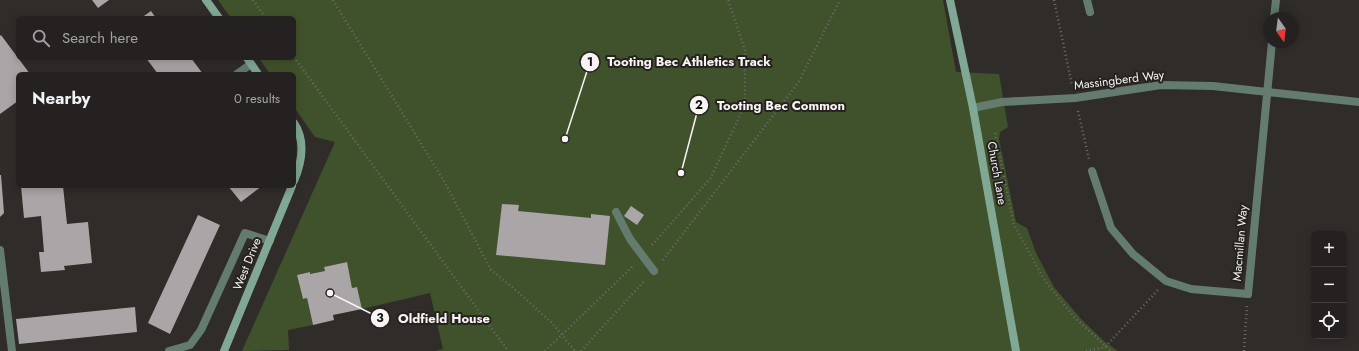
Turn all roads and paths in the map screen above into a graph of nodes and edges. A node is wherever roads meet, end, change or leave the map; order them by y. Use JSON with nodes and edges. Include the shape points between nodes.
{"nodes":[{"id":1,"x":206,"y":0,"type":"edge"},
{"id":2,"x":253,"y":0,"type":"edge"},
{"id":3,"x":334,"y":0,"type":"edge"},
{"id":4,"x":728,"y":0,"type":"edge"},
{"id":5,"x":840,"y":0,"type":"edge"},
{"id":6,"x":950,"y":0,"type":"edge"},
{"id":7,"x":1054,"y":0,"type":"edge"},
{"id":8,"x":1087,"y":0,"type":"edge"},
{"id":9,"x":1276,"y":0,"type":"edge"},
{"id":10,"x":1090,"y":12,"type":"dead end"},
{"id":11,"x":1275,"y":12,"type":"edge"},
{"id":12,"x":217,"y":16,"type":"edge"},
{"id":13,"x":265,"y":16,"type":"edge"},
{"id":14,"x":1271,"y":48,"type":"edge"},
{"id":15,"x":296,"y":60,"type":"edge"},
{"id":16,"x":249,"y":61,"type":"edge"},
{"id":17,"x":239,"y":72,"type":"edge"},
{"id":18,"x":257,"y":72,"type":"edge"},
{"id":19,"x":1266,"y":93,"type":"junction"},
{"id":20,"x":1075,"y":98,"type":"junction"},
{"id":21,"x":1359,"y":102,"type":"edge"},
{"id":22,"x":973,"y":108,"type":"junction"},
{"id":23,"x":296,"y":129,"type":"edge"},
{"id":24,"x":995,"y":133,"type":"dead end"},
{"id":25,"x":1092,"y":171,"type":"joint"},
{"id":26,"x":296,"y":176,"type":"edge"},
{"id":27,"x":291,"y":188,"type":"edge"},
{"id":28,"x":616,"y":212,"type":"dead end"},
{"id":29,"x":270,"y":241,"type":"junction"},
{"id":30,"x":0,"y":250,"type":"edge"},
{"id":31,"x":643,"y":256,"type":"junction"},
{"id":32,"x":654,"y":271,"type":"junction"},
{"id":33,"x":1166,"y":281,"type":"junction"},
{"id":34,"x":1248,"y":294,"type":"junction"},
{"id":35,"x":561,"y":334,"type":"junction"},
{"id":36,"x":1105,"y":347,"type":"junction"},
{"id":37,"x":12,"y":351,"type":"edge"},
{"id":38,"x":169,"y":351,"type":"edge"},
{"id":39,"x":224,"y":351,"type":"edge"},
{"id":40,"x":508,"y":351,"type":"edge"},
{"id":41,"x":545,"y":351,"type":"edge"},
{"id":42,"x":575,"y":351,"type":"edge"},
{"id":43,"x":581,"y":351,"type":"edge"},
{"id":44,"x":1016,"y":351,"type":"edge"},
{"id":45,"x":1086,"y":351,"type":"edge"},
{"id":46,"x":1111,"y":351,"type":"edge"},
{"id":47,"x":1244,"y":351,"type":"edge"}],
"edges":[{"from":1,"to":12,"type":"main road"},
{"from":2,"to":13,"type":"path"},
{"from":3,"to":35,"type":"path","via":[[444,181],[491,270],[552,323]]},
{"from":4,"to":31,"type":"path","via":[[745,50],[745,106],[710,178]]},
{"from":5,"to":32,"type":"path","via":[[798,83]]},
{"from":6,"to":22,"type":"main road","name":"Church Lane"},
{"from":7,"to":20,"type":"path"},
{"from":8,"to":10,"type":"street"},
{"from":9,"to":11,"type":"street"},
{"from":14,"to":19,"type":"street"},
{"from":15,"to":40,"type":"path"},
{"from":16,"to":17,"type":"street"},
{"from":16,"to":18,"type":"main road"},
{"from":19,"to":20,"type":"street","name":"Massingberd Way","via":[[1213,86],[1161,85]]},
{"from":19,"to":21,"type":"street"},
{"from":19,"to":34,"type":"street","name":"Macmillan Way"},
{"from":20,"to":22,"type":"street","name":"Massingberd Way","via":[[1002,102]]},
{"from":20,"to":25,"type":"path"},
{"from":22,"to":44,"type":"main road","name":"Church Lane"},
{"from":23,"to":26,"type":"main road","via":[[302,146],[300,167]]},
{"from":24,"to":36,"type":"path","via":[[1014,225],[1045,281],[1074,317]]},
{"from":25,"to":33,"type":"street","name":"Macmillan Way","via":[[1111,228],[1133,254]]},
{"from":27,"to":29,"type":"main road","name":"West Drive"},
{"from":28,"to":31,"type":"street","via":[[630,239]]},
{"from":29,"to":38,"type":"street","via":[[245,233],[201,330],[190,345]]},
{"from":29,"to":39,"type":"main road","name":"West Drive"},
{"from":30,"to":37,"type":"street"},
{"from":31,"to":32,"type":"street"},
{"from":31,"to":35,"type":"path"},
{"from":32,"to":43,"type":"path"},
{"from":33,"to":34,"type":"street","name":"Macmillan Way","via":[[1191,289]]},
{"from":33,"to":36,"type":"path"},
{"from":34,"to":47,"type":"path"},
{"from":35,"to":41,"type":"path"},
{"from":35,"to":42,"type":"path"},
{"from":36,"to":45,"type":"path"},
{"from":36,"to":46,"type":"path"}]}
